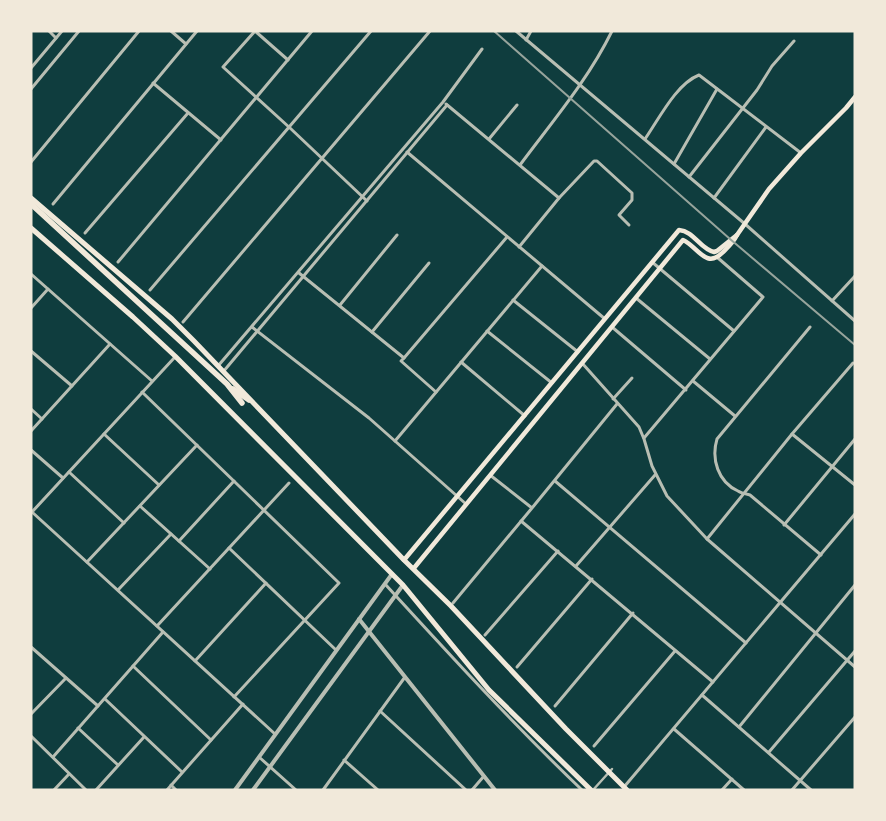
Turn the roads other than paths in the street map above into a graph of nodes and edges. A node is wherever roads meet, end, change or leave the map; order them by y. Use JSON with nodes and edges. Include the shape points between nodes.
{"nodes":[{"id":1,"x":49,"y":31,"type":"edge"},
{"id":2,"x":62,"y":31,"type":"edge"},
{"id":3,"x":79,"y":31,"type":"edge"},
{"id":4,"x":139,"y":31,"type":"edge"},
{"id":5,"x":171,"y":31,"type":"edge"},
{"id":6,"x":197,"y":31,"type":"edge"},
{"id":7,"x":255,"y":31,"type":"edge"},
{"id":8,"x":312,"y":31,"type":"edge"},
{"id":9,"x":371,"y":31,"type":"edge"},
{"id":10,"x":430,"y":31,"type":"edge"},
{"id":11,"x":516,"y":31,"type":"edge"},
{"id":12,"x":531,"y":31,"type":"edge"},
{"id":13,"x":612,"y":31,"type":"edge"},
{"id":14,"x":56,"y":38,"type":"junction"},
{"id":15,"x":526,"y":40,"type":"junction"},
{"id":16,"x":794,"y":41,"type":"dead end"},
{"id":17,"x":186,"y":44,"type":"junction"},
{"id":18,"x":482,"y":49,"type":"dead end"},
{"id":19,"x":288,"y":60,"type":"junction"},
{"id":20,"x":31,"y":68,"type":"edge"},
{"id":21,"x":153,"y":83,"type":"junction"},
{"id":22,"x":580,"y":85,"type":"junction"},
{"id":23,"x":31,"y":89,"type":"edge"},
{"id":24,"x":717,"y":89,"type":"junction"},
{"id":25,"x":257,"y":97,"type":"junction"},
{"id":26,"x":855,"y":97,"type":"edge"},
{"id":27,"x":443,"y":102,"type":"junction"},
{"id":28,"x":447,"y":105,"type":"junction"},
{"id":29,"x":517,"y":105,"type":"dead end"},
{"id":30,"x":743,"y":109,"type":"junction"},
{"id":31,"x":188,"y":113,"type":"junction"},
{"id":32,"x":766,"y":127,"type":"junction"},
{"id":33,"x":290,"y":128,"type":"junction"},
{"id":34,"x":489,"y":139,"type":"junction"},
{"id":35,"x":645,"y":139,"type":"junction"},
{"id":36,"x":221,"y":140,"type":"junction"},
{"id":37,"x":403,"y":149,"type":"junction"},
{"id":38,"x":407,"y":152,"type":"junction"},
{"id":39,"x":801,"y":153,"type":"junction"},
{"id":40,"x":323,"y":158,"type":"junction"},
{"id":41,"x":31,"y":162,"type":"edge"},
{"id":42,"x":674,"y":164,"type":"junction"},
{"id":43,"x":520,"y":166,"type":"junction"},
{"id":44,"x":689,"y":177,"type":"junction"},
{"id":45,"x":363,"y":197,"type":"junction"},
{"id":46,"x":31,"y":198,"type":"edge"},
{"id":47,"x":559,"y":198,"type":"junction"},
{"id":48,"x":714,"y":198,"type":"junction"},
{"id":49,"x":367,"y":201,"type":"junction"},
{"id":50,"x":31,"y":204,"type":"edge"},
{"id":51,"x":53,"y":204,"type":"dead end"},
{"id":52,"x":745,"y":224,"type":"junction"},
{"id":53,"x":629,"y":225,"type":"dead end"},
{"id":54,"x":31,"y":228,"type":"edge"},
{"id":55,"x":85,"y":233,"type":"dead end"},
{"id":56,"x":398,"y":235,"type":"dead end"},
{"id":57,"x":737,"y":235,"type":"junction"},
{"id":58,"x":507,"y":237,"type":"junction"},
{"id":59,"x":519,"y":246,"type":"junction"},
{"id":60,"x":718,"y":258,"type":"junction"},
{"id":61,"x":118,"y":262,"type":"dead end"},
{"id":62,"x":652,"y":262,"type":"junction"},
{"id":63,"x":429,"y":263,"type":"dead end"},
{"id":64,"x":542,"y":266,"type":"junction"},
{"id":65,"x":660,"y":269,"type":"junction"},
{"id":66,"x":299,"y":273,"type":"junction"},
{"id":67,"x":31,"y":274,"type":"edge"},
{"id":68,"x":855,"y":276,"type":"edge"},
{"id":69,"x":304,"y":277,"type":"junction"},
{"id":70,"x":48,"y":289,"type":"junction"},
{"id":71,"x":150,"y":290,"type":"dead end"},
{"id":72,"x":636,"y":298,"type":"junction"},
{"id":73,"x":513,"y":300,"type":"junction"},
{"id":74,"x":832,"y":302,"type":"junction"},
{"id":75,"x":340,"y":305,"type":"junction"},
{"id":76,"x":31,"y":308,"type":"edge"},
{"id":77,"x":605,"y":319,"type":"junction"},
{"id":78,"x":855,"y":321,"type":"edge"},
{"id":79,"x":184,"y":322,"type":"dead end"},
{"id":80,"x":252,"y":327,"type":"junction"},
{"id":81,"x":612,"y":327,"type":"junction"},
{"id":82,"x":810,"y":327,"type":"dead end"},
{"id":83,"x":257,"y":331,"type":"junction"},
{"id":84,"x":487,"y":331,"type":"junction"},
{"id":85,"x":734,"y":331,"type":"junction"},
{"id":86,"x":372,"y":332,"type":"junction"},
{"id":87,"x":110,"y":344,"type":"junction"},
{"id":88,"x":31,"y":351,"type":"edge"},
{"id":89,"x":578,"y":352,"type":"junction"},
{"id":90,"x":175,"y":356,"type":"junction"},
{"id":91,"x":404,"y":358,"type":"junction"},
{"id":92,"x":710,"y":359,"type":"junction"},
{"id":93,"x":461,"y":362,"type":"junction"},
{"id":94,"x":582,"y":363,"type":"junction"},
{"id":95,"x":853,"y":363,"type":"dead end"},
{"id":96,"x":218,"y":366,"type":"junction"},
{"id":97,"x":223,"y":372,"type":"junction"},
{"id":98,"x":632,"y":378,"type":"dead end"},
{"id":99,"x":152,"y":381,"type":"junction"},
{"id":100,"x":693,"y":381,"type":"junction"},
{"id":101,"x":552,"y":383,"type":"junction"},
{"id":102,"x":227,"y":384,"type":"junction"},
{"id":103,"x":72,"y":386,"type":"junction"},
{"id":104,"x":686,"y":390,"type":"junction"},
{"id":105,"x":142,"y":392,"type":"junction"},
{"id":106,"x":436,"y":392,"type":"junction"},
{"id":107,"x":612,"y":398,"type":"junction"},
{"id":108,"x":250,"y":400,"type":"junction"},
{"id":109,"x":242,"y":403,"type":"dead end"},
{"id":110,"x":618,"y":404,"type":"junction"},
{"id":111,"x":31,"y":409,"type":"edge"},
{"id":112,"x":525,"y":416,"type":"junction"},
{"id":113,"x":735,"y":416,"type":"junction"},
{"id":114,"x":42,"y":419,"type":"junction"},
{"id":115,"x":31,"y":431,"type":"edge"},
{"id":116,"x":104,"y":434,"type":"junction"},
{"id":117,"x":792,"y":434,"type":"junction"},
{"id":118,"x":644,"y":439,"type":"junction"},
{"id":119,"x":855,"y":439,"type":"edge"},
{"id":120,"x":395,"y":440,"type":"junction"},
{"id":121,"x":197,"y":445,"type":"junction"},
{"id":122,"x":31,"y":450,"type":"edge"},
{"id":123,"x":833,"y":466,"type":"junction"},
{"id":124,"x":68,"y":472,"type":"junction"},
{"id":125,"x":490,"y":474,"type":"junction"},
{"id":126,"x":655,"y":475,"type":"junction"},
{"id":127,"x":63,"y":478,"type":"junction"},
{"id":128,"x":497,"y":480,"type":"junction"},
{"id":129,"x":234,"y":481,"type":"junction"},
{"id":130,"x":555,"y":481,"type":"junction"},
{"id":131,"x":289,"y":484,"type":"dead end"},
{"id":132,"x":160,"y":485,"type":"junction"},
{"id":133,"x":855,"y":485,"type":"edge"},
{"id":134,"x":744,"y":493,"type":"junction"},
{"id":135,"x":457,"y":497,"type":"junction"},
{"id":136,"x":466,"y":504,"type":"junction"},
{"id":137,"x":140,"y":506,"type":"junction"},
{"id":138,"x":264,"y":510,"type":"junction"},
{"id":139,"x":32,"y":512,"type":"edge"},
{"id":140,"x":855,"y":514,"type":"edge"},
{"id":141,"x":521,"y":521,"type":"junction"},
{"id":142,"x":124,"y":523,"type":"junction"},
{"id":143,"x":784,"y":525,"type":"junction"},
{"id":144,"x":609,"y":526,"type":"junction"},
{"id":145,"x":171,"y":534,"type":"junction"},
{"id":146,"x":707,"y":539,"type":"junction"},
{"id":147,"x":179,"y":541,"type":"junction"},
{"id":148,"x":230,"y":548,"type":"junction"},
{"id":149,"x":558,"y":551,"type":"junction"},
{"id":150,"x":821,"y":555,"type":"junction"},
{"id":151,"x":404,"y":560,"type":"junction"},
{"id":152,"x":87,"y":562,"type":"junction"},
{"id":153,"x":576,"y":566,"type":"junction"},
{"id":154,"x":414,"y":568,"type":"junction"},
{"id":155,"x":210,"y":569,"type":"junction"},
{"id":156,"x":392,"y":574,"type":"junction"},
{"id":157,"x":592,"y":579,"type":"junction"},
{"id":158,"x":266,"y":583,"type":"junction"},
{"id":159,"x":385,"y":584,"type":"junction"},
{"id":160,"x":403,"y":585,"type":"junction"},
{"id":161,"x":855,"y":585,"type":"edge"},
{"id":162,"x":118,"y":590,"type":"junction"},
{"id":163,"x":396,"y":596,"type":"junction"},
{"id":164,"x":779,"y":602,"type":"junction"},
{"id":165,"x":453,"y":603,"type":"dead end"},
{"id":166,"x":633,"y":613,"type":"junction"},
{"id":167,"x":359,"y":619,"type":"junction"},
{"id":168,"x":305,"y":620,"type":"junction"},
{"id":169,"x":158,"y":626,"type":"junction"},
{"id":170,"x":163,"y":632,"type":"junction"},
{"id":171,"x":369,"y":632,"type":"junction"},
{"id":172,"x":816,"y":634,"type":"junction"},
{"id":173,"x":485,"y":635,"type":"dead end"},
{"id":174,"x":746,"y":643,"type":"junction"},
{"id":175,"x":31,"y":647,"type":"edge"},
{"id":176,"x":336,"y":650,"type":"junction"},
{"id":177,"x":676,"y":651,"type":"junction"},
{"id":178,"x":855,"y":651,"type":"edge"},
{"id":179,"x":195,"y":660,"type":"junction"},
{"id":180,"x":847,"y":660,"type":"junction"},
{"id":181,"x":133,"y":666,"type":"junction"},
{"id":182,"x":517,"y":667,"type":"dead end"},
{"id":183,"x":855,"y":667,"type":"edge"},
{"id":184,"x":406,"y":677,"type":"junction"},
{"id":185,"x":66,"y":678,"type":"junction"},
{"id":186,"x":713,"y":682,"type":"junction"},
{"id":187,"x":702,"y":695,"type":"junction"},
{"id":188,"x":234,"y":697,"type":"junction"},
{"id":189,"x":104,"y":699,"type":"junction"},
{"id":190,"x":243,"y":704,"type":"junction"},
{"id":191,"x":98,"y":706,"type":"junction"},
{"id":192,"x":555,"y":706,"type":"dead end"},
{"id":193,"x":380,"y":711,"type":"junction"},
{"id":194,"x":31,"y":714,"type":"edge"},
{"id":195,"x":855,"y":716,"type":"edge"},
{"id":196,"x":78,"y":728,"type":"junction"},
{"id":197,"x":739,"y":728,"type":"junction"},
{"id":198,"x":674,"y":729,"type":"junction"},
{"id":199,"x":275,"y":734,"type":"junction"},
{"id":200,"x":31,"y":736,"type":"edge"},
{"id":201,"x":144,"y":737,"type":"junction"},
{"id":202,"x":211,"y":740,"type":"junction"},
{"id":203,"x":594,"y":746,"type":"dead end"},
{"id":204,"x":768,"y":752,"type":"junction"},
{"id":205,"x":53,"y":757,"type":"junction"},
{"id":206,"x":259,"y":757,"type":"junction"},
{"id":207,"x":344,"y":760,"type":"junction"},
{"id":208,"x":118,"y":765,"type":"junction"},
{"id":209,"x":270,"y":767,"type":"junction"},
{"id":210,"x":612,"y":769,"type":"dead end"},
{"id":211,"x":182,"y":772,"type":"junction"},
{"id":212,"x":69,"y":774,"type":"junction"},
{"id":213,"x":484,"y":776,"type":"junction"},
{"id":214,"x":732,"y":779,"type":"junction"},
{"id":215,"x":800,"y":780,"type":"junction"},
{"id":216,"x":171,"y":785,"type":"junction"},
{"id":217,"x":626,"y":788,"type":"edge"},
{"id":218,"x":54,"y":790,"type":"edge"},
{"id":219,"x":86,"y":790,"type":"edge"},
{"id":220,"x":96,"y":790,"type":"edge"},
{"id":221,"x":167,"y":790,"type":"edge"},
{"id":222,"x":176,"y":790,"type":"edge"},
{"id":223,"x":235,"y":790,"type":"edge"},
{"id":224,"x":253,"y":790,"type":"edge"},
{"id":225,"x":296,"y":790,"type":"edge"},
{"id":226,"x":323,"y":790,"type":"edge"},
{"id":227,"x":378,"y":790,"type":"edge"},
{"id":228,"x":466,"y":790,"type":"edge"},
{"id":229,"x":472,"y":790,"type":"edge"},
{"id":230,"x":495,"y":790,"type":"edge"},
{"id":231,"x":582,"y":790,"type":"edge"},
{"id":232,"x":592,"y":790,"type":"edge"},
{"id":233,"x":722,"y":790,"type":"edge"},
{"id":234,"x":744,"y":790,"type":"edge"},
{"id":235,"x":792,"y":790,"type":"edge"},
{"id":236,"x":811,"y":790,"type":"edge"}],
"edges":[{"from":1,"to":14,"type":"street"},
{"from":2,"to":14,"type":"street"},
{"from":3,"to":23,"type":"street"},
{"from":4,"to":41,"type":"street"},
{"from":5,"to":17,"type":"street"},
{"from":6,"to":17,"type":"street"},
{"from":7,"to":19,"type":"street"},
{"from":7,"to":25,"type":"street","via":[[223,67]]},
{"from":8,"to":19,"type":"street"},
{"from":9,"to":33,"type":"street"},
{"from":10,"to":40,"type":"street"},
{"from":11,"to":15,"type":"street"},
{"from":12,"to":15,"type":"street"},
{"from":13,"to":22,"type":"street"},
{"from":14,"to":20,"type":"street"},
{"from":15,"to":22,"type":"street"},
{"from":16,"to":30,"type":"street","via":[[772,66]]},
{"from":17,"to":21,"type":"street"},
{"from":18,"to":27,"type":"street"},
{"from":19,"to":25,"type":"street"},
{"from":21,"to":31,"type":"street"},
{"from":21,"to":51,"type":"street"},
{"from":22,"to":35,"type":"street"},
{"from":22,"to":43,"type":"street"},
{"from":24,"to":30,"type":"street"},
{"from":24,"to":35,"type":"street","via":[[699,75],[691,78],[678,91]]},
{"from":24,"to":42,"type":"street"},
{"from":25,"to":33,"type":"street"},
{"from":25,"to":36,"type":"street"},
{"from":26,"to":39,"type":"main road"},
{"from":27,"to":28,"type":"street"},
{"from":27,"to":37,"type":"street"},
{"from":28,"to":34,"type":"street"},
{"from":28,"to":38,"type":"street"},
{"from":29,"to":34,"type":"street"},
{"from":30,"to":32,"type":"street"},
{"from":30,"to":44,"type":"street"},
{"from":31,"to":36,"type":"street"},
{"from":31,"to":55,"type":"street"},
{"from":32,"to":39,"type":"street"},
{"from":32,"to":48,"type":"street"},
{"from":33,"to":40,"type":"street"},
{"from":33,"to":71,"type":"street"},
{"from":34,"to":43,"type":"street"},
{"from":35,"to":42,"type":"street"},
{"from":36,"to":61,"type":"street"},
{"from":37,"to":38,"type":"street"},
{"from":37,"to":45,"type":"street"},
{"from":38,"to":49,"type":"street"},
{"from":38,"to":58,"type":"street"},
{"from":39,"to":52,"type":"main road","via":[[769,188]]},
{"from":40,"to":45,"type":"street"},
{"from":40,"to":79,"type":"street"},
{"from":42,"to":44,"type":"street"},
{"from":43,"to":47,"type":"street"},
{"from":44,"to":48,"type":"street"},
{"from":45,"to":49,"type":"street"},
{"from":45,"to":66,"type":"street"},
{"from":46,"to":96,"type":"highway","via":[[172,320]]},
{"from":47,"to":53,"type":"street","via":[[591,162],[597,161],[632,193],[632,200],[619,215]]},
{"from":47,"to":59,"type":"street"},
{"from":48,"to":52,"type":"street"},
{"from":49,"to":69,"type":"street"},
{"from":50,"to":102,"type":"highway"},
{"from":52,"to":57,"type":"main road"},
{"from":52,"to":74,"type":"street"},
{"from":54,"to":90,"type":"highway","via":[[134,316]]},
{"from":56,"to":75,"type":"street"},
{"from":57,"to":60,"type":"main road"},
{"from":57,"to":62,"type":"main road","via":[[714,252],[679,230]]},
{"from":58,"to":59,"type":"street"},
{"from":58,"to":91,"type":"street"},
{"from":59,"to":64,"type":"street"},
{"from":60,"to":65,"type":"main road","via":[[707,258],[683,240]]},
{"from":60,"to":85,"type":"street","via":[[763,297]]},
{"from":62,"to":65,"type":"street"},
{"from":62,"to":77,"type":"main road"},
{"from":63,"to":86,"type":"street"},
{"from":64,"to":73,"type":"street"},
{"from":64,"to":77,"type":"street"},
{"from":65,"to":72,"type":"main road"},
{"from":65,"to":85,"type":"street"},
{"from":66,"to":69,"type":"street"},
{"from":66,"to":80,"type":"street"},
{"from":67,"to":70,"type":"street"},
{"from":68,"to":74,"type":"street"},
{"from":69,"to":75,"type":"street"},
{"from":69,"to":83,"type":"street"},
{"from":70,"to":76,"type":"street"},
{"from":70,"to":87,"type":"street"},
{"from":72,"to":81,"type":"main road"},
{"from":72,"to":92,"type":"street"},
{"from":73,"to":84,"type":"street"},
{"from":73,"to":89,"type":"street"},
{"from":74,"to":78,"type":"street"},
{"from":75,"to":86,"type":"street"},
{"from":77,"to":89,"type":"main road"},
{"from":80,"to":83,"type":"street"},
{"from":80,"to":96,"type":"street"},
{"from":81,"to":94,"type":"main road"},
{"from":81,"to":104,"type":"street"},
{"from":82,"to":113,"type":"street"},
{"from":83,"to":97,"type":"street"},
{"from":83,"to":120,"type":"street"},
{"from":84,"to":93,"type":"street"},
{"from":84,"to":101,"type":"street"},
{"from":85,"to":92,"type":"street"},
{"from":86,"to":91,"type":"street"},
{"from":87,"to":99,"type":"street"},
{"from":87,"to":103,"type":"street"},
{"from":88,"to":103,"type":"street"},
{"from":89,"to":101,"type":"main road"},
{"from":90,"to":99,"type":"street"},
{"from":90,"to":156,"type":"highway"},
{"from":91,"to":106,"type":"street","via":[[401,361]]},
{"from":92,"to":100,"type":"street"},
{"from":93,"to":106,"type":"street"},
{"from":93,"to":112,"type":"street"},
{"from":94,"to":107,"type":"street"},
{"from":94,"to":125,"type":"main road"},
{"from":95,"to":117,"type":"street"},
{"from":96,"to":97,"type":"highway"},
{"from":97,"to":108,"type":"highway"},
{"from":98,"to":107,"type":"street"},
{"from":99,"to":105,"type":"street"},
{"from":100,"to":104,"type":"street"},
{"from":100,"to":113,"type":"street"},
{"from":101,"to":112,"type":"main road"},
{"from":102,"to":108,"type":"highway"},
{"from":102,"to":109,"type":"highway"},
{"from":103,"to":114,"type":"street"},
{"from":104,"to":118,"type":"street"},
{"from":105,"to":116,"type":"street"},
{"from":105,"to":121,"type":"street"},
{"from":106,"to":120,"type":"street"},
{"from":107,"to":110,"type":"street"},
{"from":108,"to":151,"type":"highway"},
{"from":110,"to":118,"type":"street"},
{"from":110,"to":130,"type":"street"},
{"from":111,"to":114,"type":"street"},
{"from":112,"to":135,"type":"main road"},
{"from":113,"to":134,"type":"street","via":[[717,439],[714,454],[724,480]]},
{"from":114,"to":115,"type":"street"},
{"from":116,"to":124,"type":"street"},
{"from":116,"to":132,"type":"street"},
{"from":117,"to":123,"type":"street"},
{"from":117,"to":134,"type":"street"},
{"from":118,"to":126,"type":"street"},
{"from":119,"to":123,"type":"street"},
{"from":120,"to":135,"type":"street"},
{"from":121,"to":129,"type":"street"},
{"from":121,"to":132,"type":"street"},
{"from":122,"to":127,"type":"street"},
{"from":123,"to":133,"type":"street"},
{"from":123,"to":143,"type":"street"},
{"from":124,"to":127,"type":"street"},
{"from":124,"to":142,"type":"street"},
{"from":125,"to":128,"type":"street"},
{"from":125,"to":136,"type":"main road"},
{"from":126,"to":144,"type":"street"},
{"from":126,"to":146,"type":"street","via":[[667,496]]},
{"from":127,"to":139,"type":"street"},
{"from":128,"to":130,"type":"street","via":[[532,508]]},
{"from":128,"to":141,"type":"street","via":[[532,508]]},
{"from":129,"to":138,"type":"street"},
{"from":129,"to":147,"type":"street"},
{"from":130,"to":144,"type":"street"},
{"from":131,"to":138,"type":"street"},
{"from":132,"to":137,"type":"street"},
{"from":134,"to":143,"type":"street"},
{"from":134,"to":146,"type":"street"},
{"from":135,"to":136,"type":"street"},
{"from":135,"to":151,"type":"main road"},
{"from":136,"to":154,"type":"main road"},
{"from":137,"to":142,"type":"street"},
{"from":137,"to":145,"type":"street"},
{"from":138,"to":148,"type":"street"},
{"from":138,"to":168,"type":"street","via":[[339,583]]},
{"from":139,"to":152,"type":"street"},
{"from":140,"to":150,"type":"street"},
{"from":141,"to":149,"type":"street"},
{"from":141,"to":165,"type":"street"},
{"from":142,"to":152,"type":"street"},
{"from":143,"to":150,"type":"street"},
{"from":144,"to":153,"type":"street"},
{"from":144,"to":174,"type":"street"},
{"from":145,"to":147,"type":"street"},
{"from":145,"to":162,"type":"street"},
{"from":146,"to":164,"type":"street"},
{"from":147,"to":155,"type":"street"},
{"from":148,"to":155,"type":"street"},
{"from":148,"to":158,"type":"street"},
{"from":149,"to":153,"type":"street"},
{"from":149,"to":173,"type":"street"},
{"from":150,"to":164,"type":"street"},
{"from":151,"to":154,"type":"highway"},
{"from":152,"to":162,"type":"street"},
{"from":153,"to":157,"type":"street"},
{"from":154,"to":217,"type":"highway"},
{"from":155,"to":169,"type":"street"},
{"from":156,"to":159,"type":"street"},
{"from":156,"to":160,"type":"highway"},
{"from":157,"to":166,"type":"street"},
{"from":157,"to":182,"type":"street"},
{"from":158,"to":168,"type":"street"},
{"from":158,"to":179,"type":"street"},
{"from":159,"to":163,"type":"street"},
{"from":159,"to":167,"type":"street"},
{"from":160,"to":163,"type":"street"},
{"from":160,"to":232,"type":"highway","via":[[490,690]]},
{"from":161,"to":172,"type":"street"},
{"from":162,"to":169,"type":"street"},
{"from":163,"to":171,"type":"street"},
{"from":163,"to":231,"type":"street","via":[[462,669]]},
{"from":164,"to":172,"type":"street"},
{"from":164,"to":174,"type":"street"},
{"from":166,"to":177,"type":"street"},
{"from":166,"to":192,"type":"street"},
{"from":167,"to":171,"type":"street"},
{"from":167,"to":176,"type":"street"},
{"from":168,"to":176,"type":"street"},
{"from":168,"to":188,"type":"street"},
{"from":169,"to":170,"type":"street"},
{"from":170,"to":179,"type":"street"},
{"from":170,"to":181,"type":"street"},
{"from":171,"to":184,"type":"street"},
{"from":171,"to":209,"type":"street"},
{"from":172,"to":180,"type":"street"},
{"from":172,"to":197,"type":"street"},
{"from":174,"to":186,"type":"street"},
{"from":175,"to":185,"type":"street"},
{"from":176,"to":199,"type":"street"},
{"from":177,"to":186,"type":"street"},
{"from":177,"to":203,"type":"street"},
{"from":178,"to":180,"type":"street"},
{"from":179,"to":188,"type":"street"},
{"from":180,"to":183,"type":"street"},
{"from":180,"to":204,"type":"street"},
{"from":181,"to":189,"type":"street"},
{"from":181,"to":202,"type":"street"},
{"from":184,"to":193,"type":"street"},
{"from":184,"to":213,"type":"street"},
{"from":185,"to":191,"type":"street"},
{"from":185,"to":194,"type":"street"},
{"from":186,"to":187,"type":"street"},
{"from":187,"to":197,"type":"street"},
{"from":187,"to":198,"type":"street"},
{"from":188,"to":190,"type":"street"},
{"from":189,"to":191,"type":"street"},
{"from":189,"to":201,"type":"street"},
{"from":190,"to":199,"type":"street"},
{"from":190,"to":202,"type":"street"},
{"from":191,"to":196,"type":"street"},
{"from":193,"to":207,"type":"street"},
{"from":193,"to":228,"type":"street"},
{"from":195,"to":215,"type":"street"},
{"from":196,"to":205,"type":"street"},
{"from":196,"to":208,"type":"street"},
{"from":197,"to":204,"type":"street"},
{"from":198,"to":214,"type":"street"},
{"from":198,"to":217,"type":"street"},
{"from":199,"to":206,"type":"street"},
{"from":200,"to":205,"type":"street"},
{"from":201,"to":208,"type":"street"},
{"from":201,"to":211,"type":"street"},
{"from":202,"to":211,"type":"street"},
{"from":204,"to":215,"type":"street"},
{"from":205,"to":212,"type":"street"},
{"from":206,"to":209,"type":"street"},
{"from":206,"to":223,"type":"street"},
{"from":207,"to":226,"type":"street"},
{"from":207,"to":227,"type":"street"},
{"from":208,"to":220,"type":"street"},
{"from":209,"to":224,"type":"street"},
{"from":209,"to":225,"type":"street"},
{"from":210,"to":232,"type":"street"},
{"from":211,"to":216,"type":"street"},
{"from":212,"to":218,"type":"street"},
{"from":212,"to":219,"type":"street"},
{"from":213,"to":229,"type":"street"},
{"from":213,"to":230,"type":"street"},
{"from":214,"to":233,"type":"street"},
{"from":214,"to":234,"type":"street"},
{"from":215,"to":235,"type":"street"},
{"from":215,"to":236,"type":"street"},
{"from":216,"to":221,"type":"street"},
{"from":216,"to":222,"type":"street"}]}
